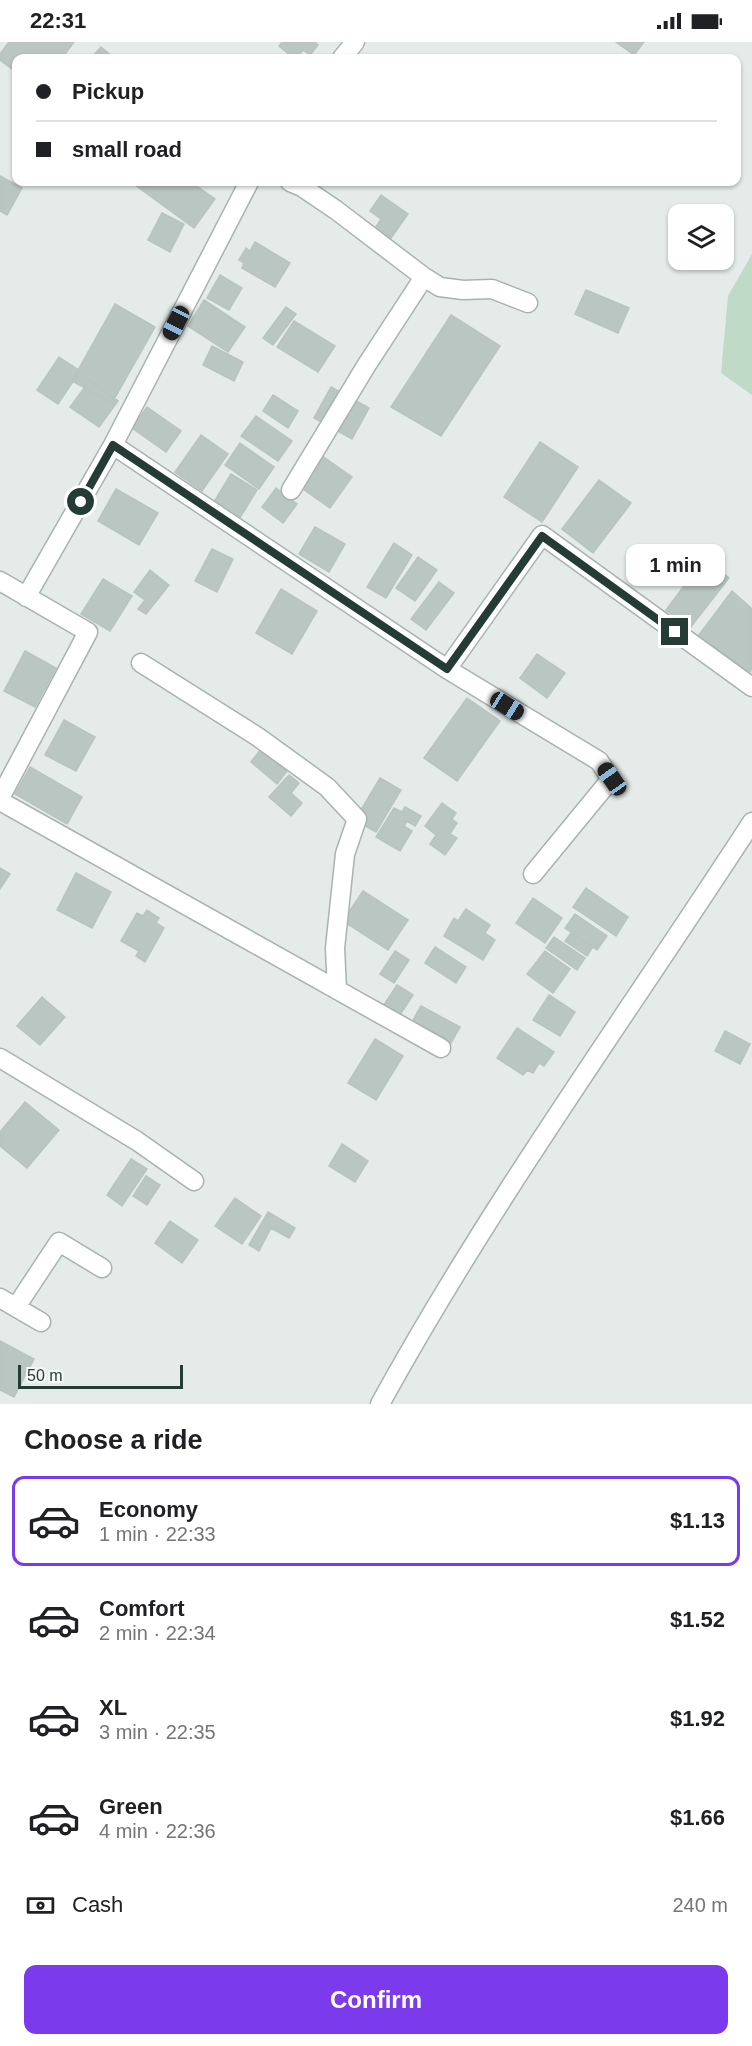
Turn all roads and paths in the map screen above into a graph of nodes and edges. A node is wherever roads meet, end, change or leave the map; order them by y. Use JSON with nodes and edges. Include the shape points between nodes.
{"nodes":[{"id":1,"x":355,"y":42,"type":"edge"},
{"id":2,"x":345,"y":54,"type":"edge"},
{"id":3,"x":247,"y":186,"type":"edge"},
{"id":4,"x":300,"y":186,"type":"edge"},
{"id":5,"x":424,"y":278,"type":"junction"},
{"id":6,"x":528,"y":303,"type":"dead end"},
{"id":7,"x":113,"y":445,"type":"junction"},
{"id":8,"x":291,"y":490,"type":"dead end"},
{"id":9,"x":0,"y":581,"type":"edge"},
{"id":10,"x":27,"y":597,"type":"junction"},
{"id":11,"x":141,"y":663,"type":"dead end"},
{"id":12,"x":447,"y":669,"type":"junction"},
{"id":13,"x":752,"y":687,"type":"edge"},
{"id":14,"x":0,"y":800,"type":"edge"},
{"id":15,"x":752,"y":822,"type":"edge"},
{"id":16,"x":745,"y":847,"type":"edge"},
{"id":17,"x":533,"y":874,"type":"dead end"},
{"id":18,"x":337,"y":990,"type":"junction"},
{"id":19,"x":441,"y":1048,"type":"dead end"},
{"id":20,"x":0,"y":1058,"type":"edge"},
{"id":21,"x":194,"y":1181,"type":"dead end"},
{"id":22,"x":102,"y":1268,"type":"dead end"},
{"id":23,"x":8,"y":1302,"type":"edge"},
{"id":24,"x":41,"y":1322,"type":"dead end"},
{"id":25,"x":380,"y":1404,"type":"edge"}],
"edges":[{"from":1,"to":2,"type":"street"},
{"from":3,"to":7,"type":"street"},
{"from":4,"to":5,"type":"street"},
{"from":5,"to":6,"type":"street","via":[[440,287],[492,289]]},
{"from":5,"to":8,"type":"street"},
{"from":7,"to":10,"type":"street"},
{"from":7,"to":12,"type":"street"},
{"from":9,"to":10,"type":"street"},
{"from":10,"to":14,"type":"street","via":[[88,632]]},
{"from":11,"to":18,"type":"street","via":[[327,787],[357,819],[345,854],[336,948]]},
{"from":12,"to":13,"type":"street","via":[[542,536]]},
{"from":12,"to":17,"type":"street","via":[[598,760],[612,779]]},
{"from":14,"to":18,"type":"street"},
{"from":15,"to":16,"type":"street"},
{"from":16,"to":25,"type":"street","via":[[494,1212]]},
{"from":18,"to":19,"type":"street"},
{"from":20,"to":21,"type":"street"},
{"from":22,"to":23,"type":"street","via":[[60,1242]]},
{"from":23,"to":24,"type":"street"}]}
